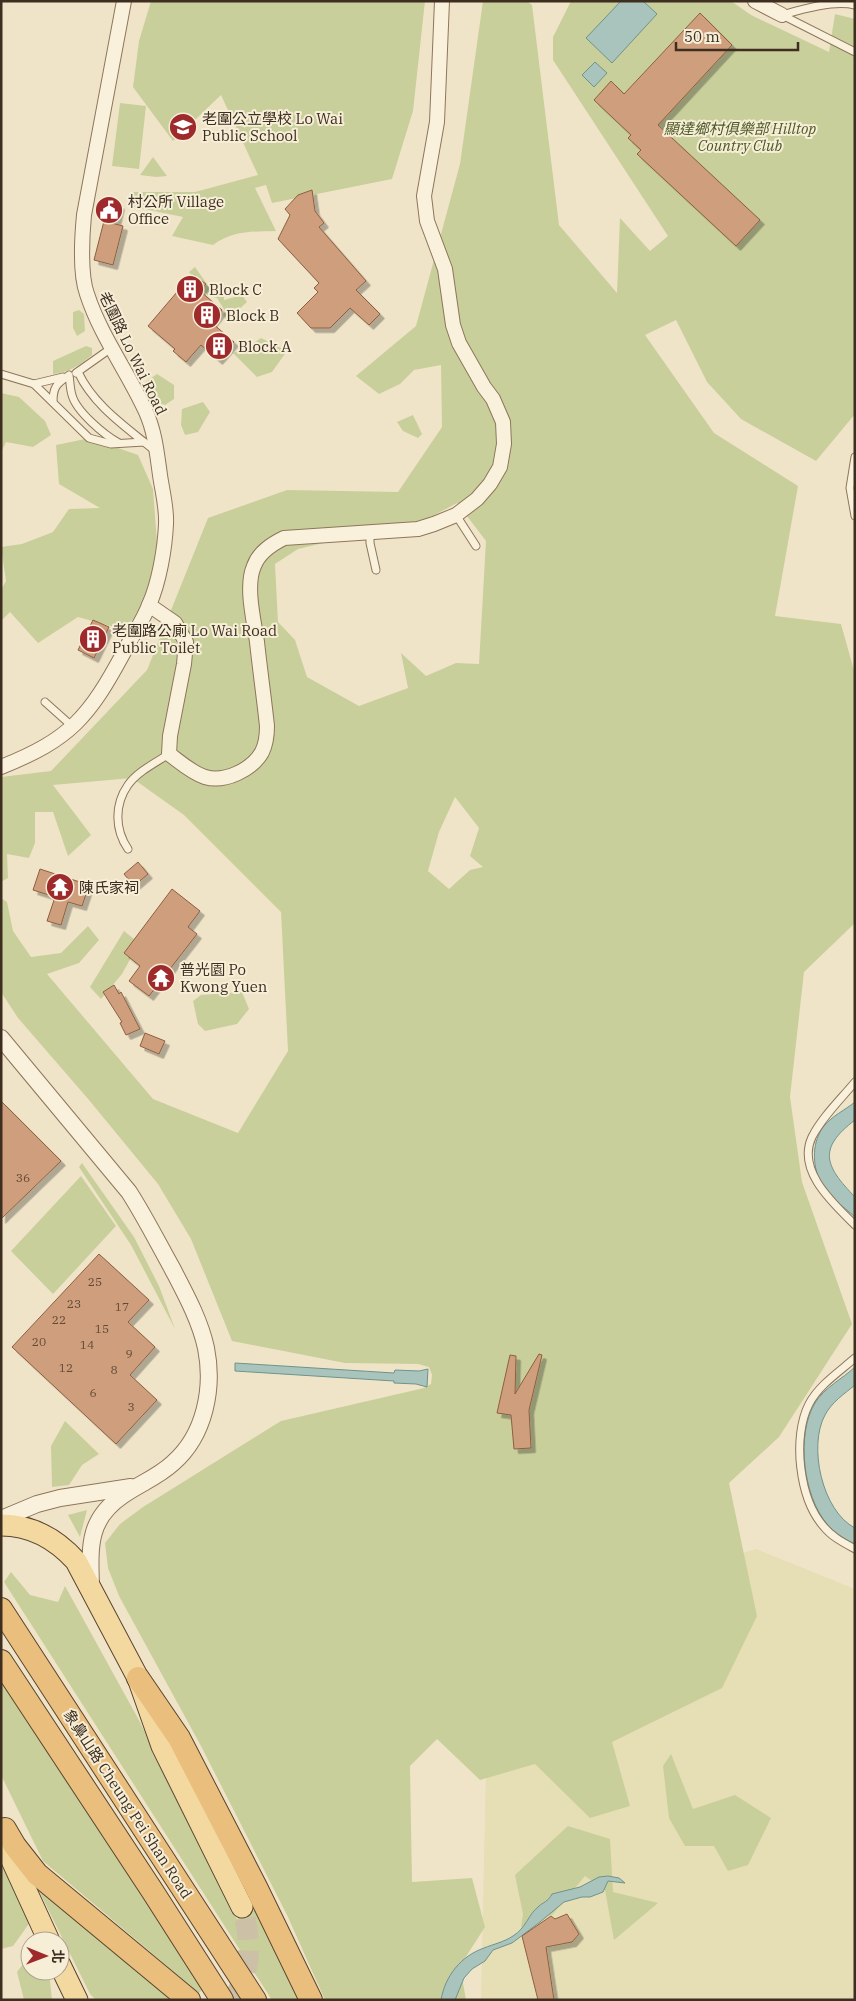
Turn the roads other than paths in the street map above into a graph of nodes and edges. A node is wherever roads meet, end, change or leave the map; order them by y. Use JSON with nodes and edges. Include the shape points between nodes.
{"nodes":[{"id":1,"x":124,"y":1,"type":"edge"},
{"id":2,"x":442,"y":1,"type":"edge"},
{"id":3,"x":755,"y":1,"type":"edge"},
{"id":4,"x":851,"y":3,"type":"edge"},
{"id":5,"x":782,"y":16,"type":"junction"},
{"id":6,"x":855,"y":52,"type":"edge"},
{"id":7,"x":110,"y":349,"type":"junction"},
{"id":8,"x":78,"y":372,"type":"junction"},
{"id":9,"x":1,"y":374,"type":"edge"},
{"id":10,"x":69,"y":375,"type":"junction"},
{"id":11,"x":34,"y":384,"type":"junction"},
{"id":12,"x":53,"y":402,"type":"junction"},
{"id":13,"x":144,"y":442,"type":"junction"},
{"id":14,"x":119,"y":444,"type":"junction"},
{"id":15,"x":158,"y":455,"type":"junction"},
{"id":16,"x":855,"y":457,"type":"edge"},
{"id":17,"x":456,"y":515,"type":"junction"},
{"id":18,"x":855,"y":516,"type":"edge"},
{"id":19,"x":370,"y":532,"type":"junction"},
{"id":20,"x":476,"y":546,"type":"dead end"},
{"id":21,"x":376,"y":570,"type":"dead end"},
{"id":22,"x":150,"y":605,"type":"junction"},
{"id":23,"x":45,"y":702,"type":"dead end"},
{"id":24,"x":73,"y":727,"type":"junction"},
{"id":25,"x":169,"y":754,"type":"junction"},
{"id":26,"x":23,"y":758,"type":"junction"},
{"id":27,"x":1,"y":760,"type":"edge"},
{"id":28,"x":1,"y":767,"type":"edge"},
{"id":29,"x":128,"y":849,"type":"dead end"},
{"id":30,"x":1,"y":1038,"type":"edge"},
{"id":31,"x":855,"y":1082,"type":"edge"},
{"id":32,"x":855,"y":1225,"type":"edge"},
{"id":33,"x":855,"y":1358,"type":"edge"},
{"id":34,"x":145,"y":1484,"type":"junction"},
{"id":35,"x":1,"y":1519,"type":"edge"},
{"id":36,"x":1,"y":1525,"type":"edge"},
{"id":37,"x":855,"y":1549,"type":"edge"},
{"id":38,"x":92,"y":1591,"type":"junction"},
{"id":39,"x":1,"y":1609,"type":"edge"},
{"id":40,"x":1,"y":1661,"type":"edge"},
{"id":41,"x":138,"y":1678,"type":"junction"},
{"id":42,"x":3,"y":1825,"type":"edge"},
{"id":43,"x":242,"y":1907,"type":"tunnel mouth"},
{"id":44,"x":44,"y":1931,"type":"edge"},
{"id":45,"x":63,"y":1981,"type":"edge"},
{"id":46,"x":68,"y":1981,"type":"edge"},
{"id":47,"x":65,"y":2000,"type":"edge"},
{"id":48,"x":77,"y":2000,"type":"edge"},
{"id":49,"x":189,"y":2000,"type":"edge"},
{"id":50,"x":222,"y":2000,"type":"edge"},
{"id":51,"x":255,"y":2000,"type":"edge"},
{"id":52,"x":311,"y":2000,"type":"edge"}],
"edges":[{"from":1,"to":7,"type":"street","name":"老圍路 Lo Wai Road","via":[[84,215],[82,246],[86,293]]},
{"from":2,"to":17,"type":"street","via":[[437,122],[424,196],[427,221],[446,269],[450,307],[459,343],[499,410],[504,444],[500,466],[490,484]]},
{"from":3,"to":5,"type":"street"},
{"from":4,"to":5,"type":"lane","via":[[827,4]]},
{"from":5,"to":6,"type":"lane"},
{"from":7,"to":8,"type":"lane"},
{"from":7,"to":15,"type":"street","name":"老圍路 Lo Wai Road","via":[[147,414]]},
{"from":8,"to":10,"type":"lane"},
{"from":8,"to":13,"type":"lane","via":[[85,388],[124,428]]},
{"from":9,"to":11,"type":"lane"},
{"from":10,"to":11,"type":"lane"},
{"from":10,"to":12,"type":"lane","via":[[53,390]]},
{"from":10,"to":14,"type":"lane","via":[[72,397],[108,437]]},
{"from":11,"to":12,"type":"lane"},
{"from":12,"to":14,"type":"lane","via":[[89,438]]},
{"from":13,"to":14,"type":"lane"},
{"from":13,"to":15,"type":"lane"},
{"from":15,"to":22,"type":"street","name":"老圍路 Lo Wai Road","via":[[166,523]]},
{"from":16,"to":18,"type":"lane","via":[[850,488]]},
{"from":17,"to":19,"type":"street","via":[[418,529]]},
{"from":17,"to":20,"type":"lane"},
{"from":19,"to":21,"type":"lane"},
{"from":19,"to":25,"type":"street","via":[[284,538],[271,544],[254,565],[251,600],[267,726],[261,753],[249,766],[220,778],[205,777]]},
{"from":22,"to":24,"type":"street","name":"老圍路 Lo Wai Road","via":[[103,691]]},
{"from":22,"to":25,"type":"street","via":[[175,623],[186,642]]},
{"from":23,"to":24,"type":"lane"},
{"from":24,"to":26,"type":"street","name":"老圍路 Lo Wai Road"},
{"from":25,"to":29,"type":"lane","via":[[146,768],[128,786],[120,803],[118,826]]},
{"from":26,"to":27,"type":"street","name":"老圍路 Lo Wai Road"},
{"from":26,"to":28,"type":"street","name":"老圍路 Lo Wai Road"},
{"from":30,"to":34,"type":"street","via":[[129,1192],[187,1297],[201,1332],[209,1381],[206,1409],[188,1447],[174,1463]]},
{"from":31,"to":32,"type":"lane","via":[[820,1125],[809,1149],[817,1183]]},
{"from":33,"to":37,"type":"lane","via":[[814,1396],[802,1421],[800,1443],[806,1488],[817,1518],[834,1537]]},
{"from":34,"to":35,"type":"street","via":[[60,1498]]},
{"from":34,"to":38,"type":"street","via":[[122,1496],[94,1529],[90,1553]]},
{"from":36,"to":38,"type":"main road","via":[[21,1527],[58,1544],[76,1562]]},
{"from":38,"to":41,"type":"main road"},
{"from":39,"to":51,"type":"highway","name":"象鼻山路 Cheung Pei Shan Road"},
{"from":40,"to":50,"type":"highway","name":"象鼻山路 Cheung Pei Shan Road"},
{"from":41,"to":43,"type":"main road","via":[[162,1746]]},
{"from":41,"to":52,"type":"highway","via":[[179,1738]]},
{"from":42,"to":44,"type":"main road","via":[[10,1856]]},
{"from":42,"to":49,"type":"highway","via":[[37,1874]]},
{"from":45,"to":47,"type":"main road"},
{"from":46,"to":48,"type":"main road"}]}
